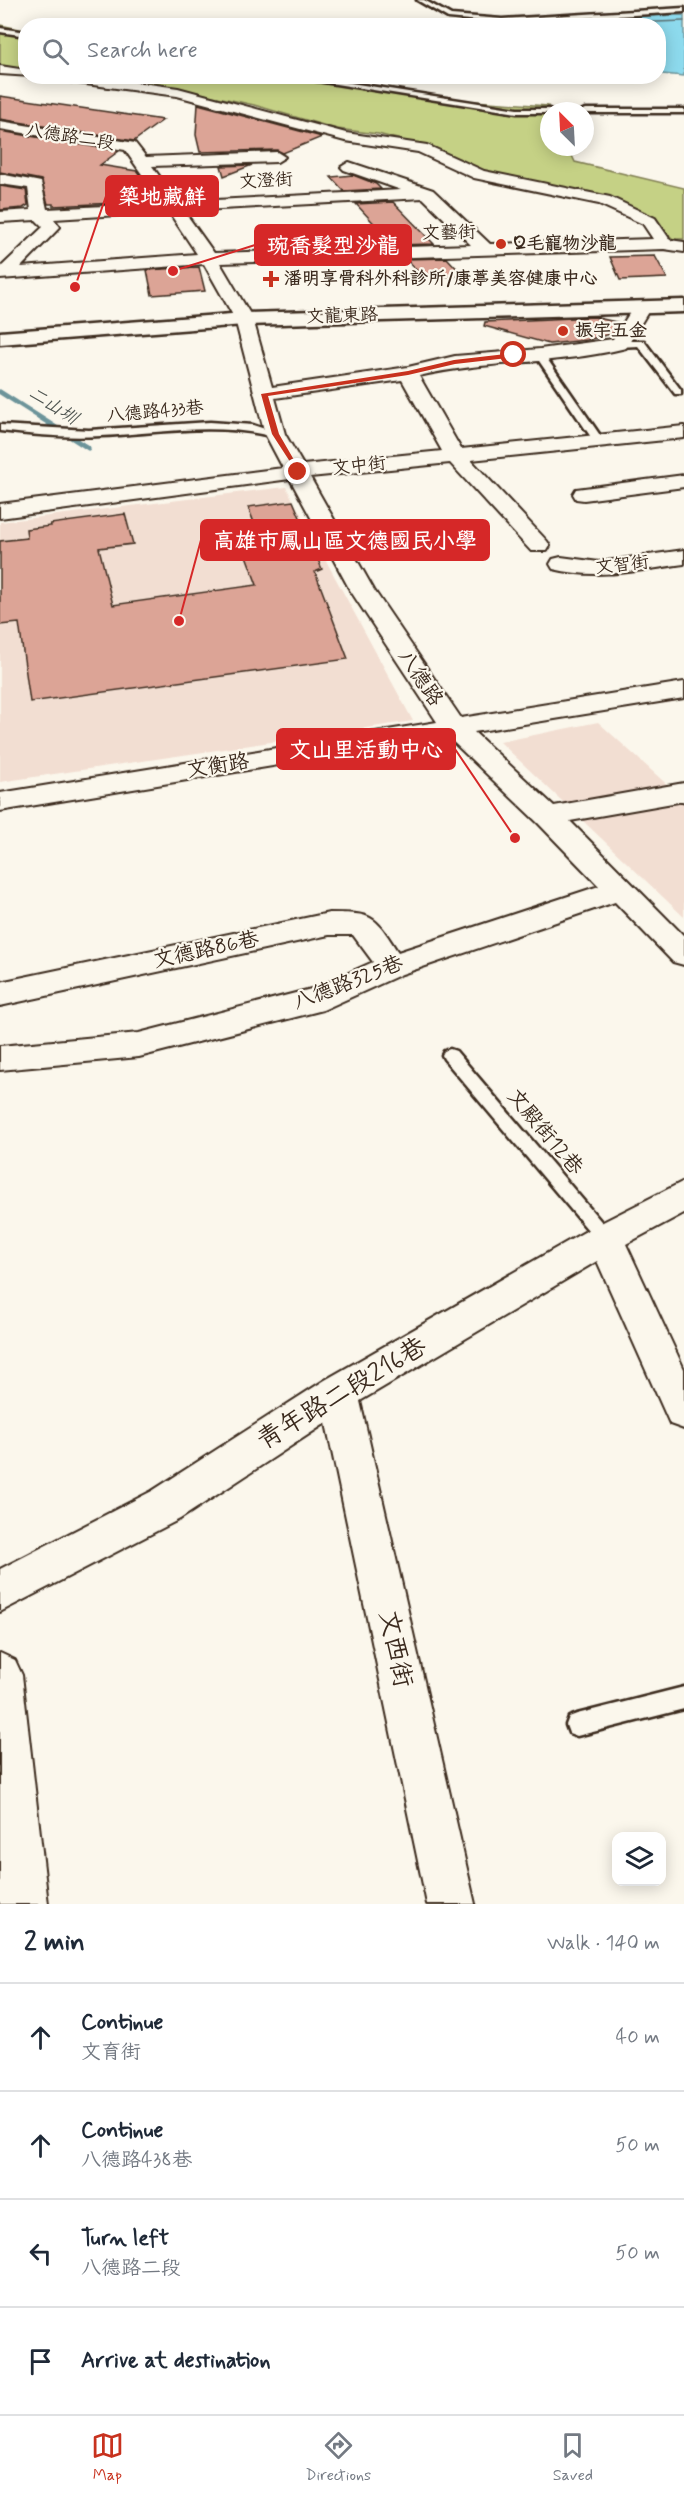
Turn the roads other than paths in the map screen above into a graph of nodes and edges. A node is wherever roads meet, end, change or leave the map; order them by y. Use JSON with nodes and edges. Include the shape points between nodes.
{"nodes":[{"id":1,"x":420,"y":0,"type":"edge"},
{"id":2,"x":670,"y":0,"type":"edge"},
{"id":3,"x":680,"y":9,"type":"edge"},
{"id":4,"x":463,"y":18,"type":"edge"},
{"id":5,"x":546,"y":18,"type":"edge"},
{"id":6,"x":0,"y":30,"type":"edge"},
{"id":7,"x":18,"y":33,"type":"edge"},
{"id":8,"x":0,"y":70,"type":"edge"},
{"id":9,"x":18,"y":73,"type":"edge"},
{"id":10,"x":116,"y":84,"type":"edge"},
{"id":11,"x":341,"y":84,"type":"edge"},
{"id":12,"x":540,"y":111,"type":"edge"},
{"id":13,"x":594,"y":111,"type":"edge"},
{"id":14,"x":684,"y":111,"type":"edge"},
{"id":15,"x":0,"y":125,"type":"edge"},
{"id":16,"x":277,"y":157,"type":"dead end"},
{"id":17,"x":141,"y":162,"type":"junction"},
{"id":18,"x":349,"y":167,"type":"dead end"},
{"id":19,"x":0,"y":179,"type":"edge"},
{"id":20,"x":427,"y":193,"type":"junction"},
{"id":21,"x":171,"y":206,"type":"junction"},
{"id":22,"x":40,"y":214,"type":"junction"},
{"id":23,"x":0,"y":217,"type":"edge"},
{"id":24,"x":664,"y":244,"type":"junction"},
{"id":25,"x":684,"y":247,"type":"edge"},
{"id":26,"x":487,"y":252,"type":"junction"},
{"id":27,"x":209,"y":258,"type":"junction"},
{"id":28,"x":2,"y":274,"type":"edge"},
{"id":29,"x":684,"y":306,"type":"edge"},
{"id":30,"x":642,"y":307,"type":"junction"},
{"id":31,"x":244,"y":319,"type":"junction"},
{"id":32,"x":0,"y":338,"type":"edge"},
{"id":33,"x":619,"y":344,"type":"junction"},
{"id":34,"x":540,"y":355,"type":"junction"},
{"id":35,"x":408,"y":373,"type":"junction"},
{"id":36,"x":678,"y":392,"type":"dead end"},
{"id":37,"x":264,"y":394,"type":"junction"},
{"id":38,"x":0,"y":428,"type":"edge"},
{"id":39,"x":684,"y":432,"type":"edge"},
{"id":40,"x":275,"y":434,"type":"junction"},
{"id":41,"x":599,"y":441,"type":"junction"},
{"id":42,"x":455,"y":456,"type":"junction"},
{"id":43,"x":298,"y":472,"type":"junction"},
{"id":44,"x":684,"y":481,"type":"edge"},
{"id":45,"x":584,"y":494,"type":"dead end"},
{"id":46,"x":0,"y":511,"type":"edge"},
{"id":47,"x":539,"y":546,"type":"dead end"},
{"id":48,"x":561,"y":564,"type":"dead end"},
{"id":49,"x":680,"y":564,"type":"edge"},
{"id":50,"x":684,"y":690,"type":"edge"},
{"id":51,"x":454,"y":728,"type":"junction"},
{"id":52,"x":684,"y":792,"type":"edge"},
{"id":53,"x":0,"y":802,"type":"edge"},
{"id":54,"x":548,"y":816,"type":"junction"},
{"id":55,"x":618,"y":890,"type":"junction"},
{"id":56,"x":678,"y":939,"type":"edge"},
{"id":57,"x":391,"y":966,"type":"junction"},
{"id":58,"x":0,"y":994,"type":"edge"},
{"id":59,"x":450,"y":1055,"type":"dead end"},
{"id":60,"x":0,"y":1058,"type":"edge"},
{"id":61,"x":684,"y":1196,"type":"edge"},
{"id":62,"x":605,"y":1238,"type":"junction"},
{"id":63,"x":339,"y":1393,"type":"junction"},
{"id":64,"x":684,"y":1411,"type":"edge"},
{"id":65,"x":0,"y":1591,"type":"edge"},
{"id":66,"x":0,"y":1675,"type":"edge"},
{"id":67,"x":684,"y":1698,"type":"edge"},
{"id":68,"x":577,"y":1725,"type":"dead end"},
{"id":69,"x":24,"y":1904,"type":"edge"},
{"id":70,"x":451,"y":1904,"type":"edge"}],
"edges":[{"from":1,"to":4,"type":"lane","via":[[450,17]]},
{"from":2,"to":3,"type":"lane"},
{"from":3,"to":5,"type":"lane"},
{"from":6,"to":7,"type":"lane"},
{"from":8,"to":9,"type":"street"},
{"from":10,"to":24,"type":"street","via":[[178,92],[345,137],[422,148],[480,175],[604,200],[649,221]]},
{"from":11,"to":12,"type":"lane","via":[[517,111]]},
{"from":13,"to":14,"type":"lane"},
{"from":15,"to":17,"type":"street","name":"八德路二段","via":[[130,146]]},
{"from":16,"to":17,"type":"street"},
{"from":17,"to":21,"type":"street","name":"八德路二段"},
{"from":18,"to":20,"type":"street"},
{"from":19,"to":22,"type":"street","via":[[35,185]]},
{"from":20,"to":21,"type":"street","name":"文澄街"},
{"from":20,"to":26,"type":"street"},
{"from":21,"to":22,"type":"street","name":"文澄街"},
{"from":21,"to":27,"type":"street","name":"八德路二段"},
{"from":22,"to":23,"type":"street","name":"文澄街"},
{"from":22,"to":28,"type":"street","via":[[52,226]]},
{"from":24,"to":25,"type":"street","name":"文藝街"},
{"from":24,"to":26,"type":"street","name":"文藝街"},
{"from":26,"to":27,"type":"street","name":"文藝街"},
{"from":27,"to":28,"type":"street","name":"文藝街"},
{"from":27,"to":31,"type":"street","name":"八德路二段"},
{"from":29,"to":30,"type":"street","name":"文龍東路"},
{"from":30,"to":31,"type":"street","name":"文龍東路"},
{"from":30,"to":33,"type":"street"},
{"from":31,"to":32,"type":"street","name":"文龍東路"},
{"from":31,"to":37,"type":"street","name":"八德路二段"},
{"from":33,"to":34,"type":"street"},
{"from":33,"to":36,"type":"lane","via":[[641,343]]},
{"from":34,"to":35,"type":"street","via":[[454,362]]},
{"from":34,"to":41,"type":"lane"},
{"from":35,"to":37,"type":"street"},
{"from":35,"to":42,"type":"street"},
{"from":37,"to":40,"type":"street","name":"八德路二段"},
{"from":38,"to":40,"type":"lane","name":"八德路433巷","via":[[99,434],[203,423],[247,425]]},
{"from":39,"to":41,"type":"street","name":"文中街"},
{"from":40,"to":43,"type":"street","name":"八德路二段"},
{"from":41,"to":42,"type":"street","name":"文中街"},
{"from":42,"to":43,"type":"street","name":"文中街"},
{"from":42,"to":47,"type":"street"},
{"from":43,"to":46,"type":"street","name":"文中街"},
{"from":43,"to":51,"type":"street","name":"八德路","via":[[362,590]]},
{"from":44,"to":45,"type":"street"},
{"from":48,"to":49,"type":"street","name":"文智街","via":[[599,570]]},
{"from":50,"to":51,"type":"street","name":"文衡路"},
{"from":51,"to":53,"type":"street","name":"文衡路"},
{"from":51,"to":54,"type":"street","name":"八德路"},
{"from":52,"to":54,"type":"street"},
{"from":54,"to":55,"type":"street","name":"八德路"},
{"from":55,"to":56,"type":"street","name":"八德路"},
{"from":55,"to":57,"type":"street","name":"八德路325巷"},
{"from":57,"to":58,"type":"street","name":"文德路86巷","via":[[361,924],[329,924]]},
{"from":57,"to":60,"type":"street","name":"八德路325巷","via":[[323,998],[139,1045]]},
{"from":59,"to":62,"type":"lane","name":"文殿街12巷"},
{"from":61,"to":62,"type":"street","name":"青年路二段216巷"},
{"from":62,"to":63,"type":"street","name":"青年路二段216巷"},
{"from":62,"to":64,"type":"street"},
{"from":63,"to":65,"type":"street","name":"青年路二段216巷","via":[[166,1504]]},
{"from":63,"to":70,"type":"street","name":"文西街"},
{"from":66,"to":69,"type":"street"},
{"from":67,"to":68,"type":"lane"}]}
